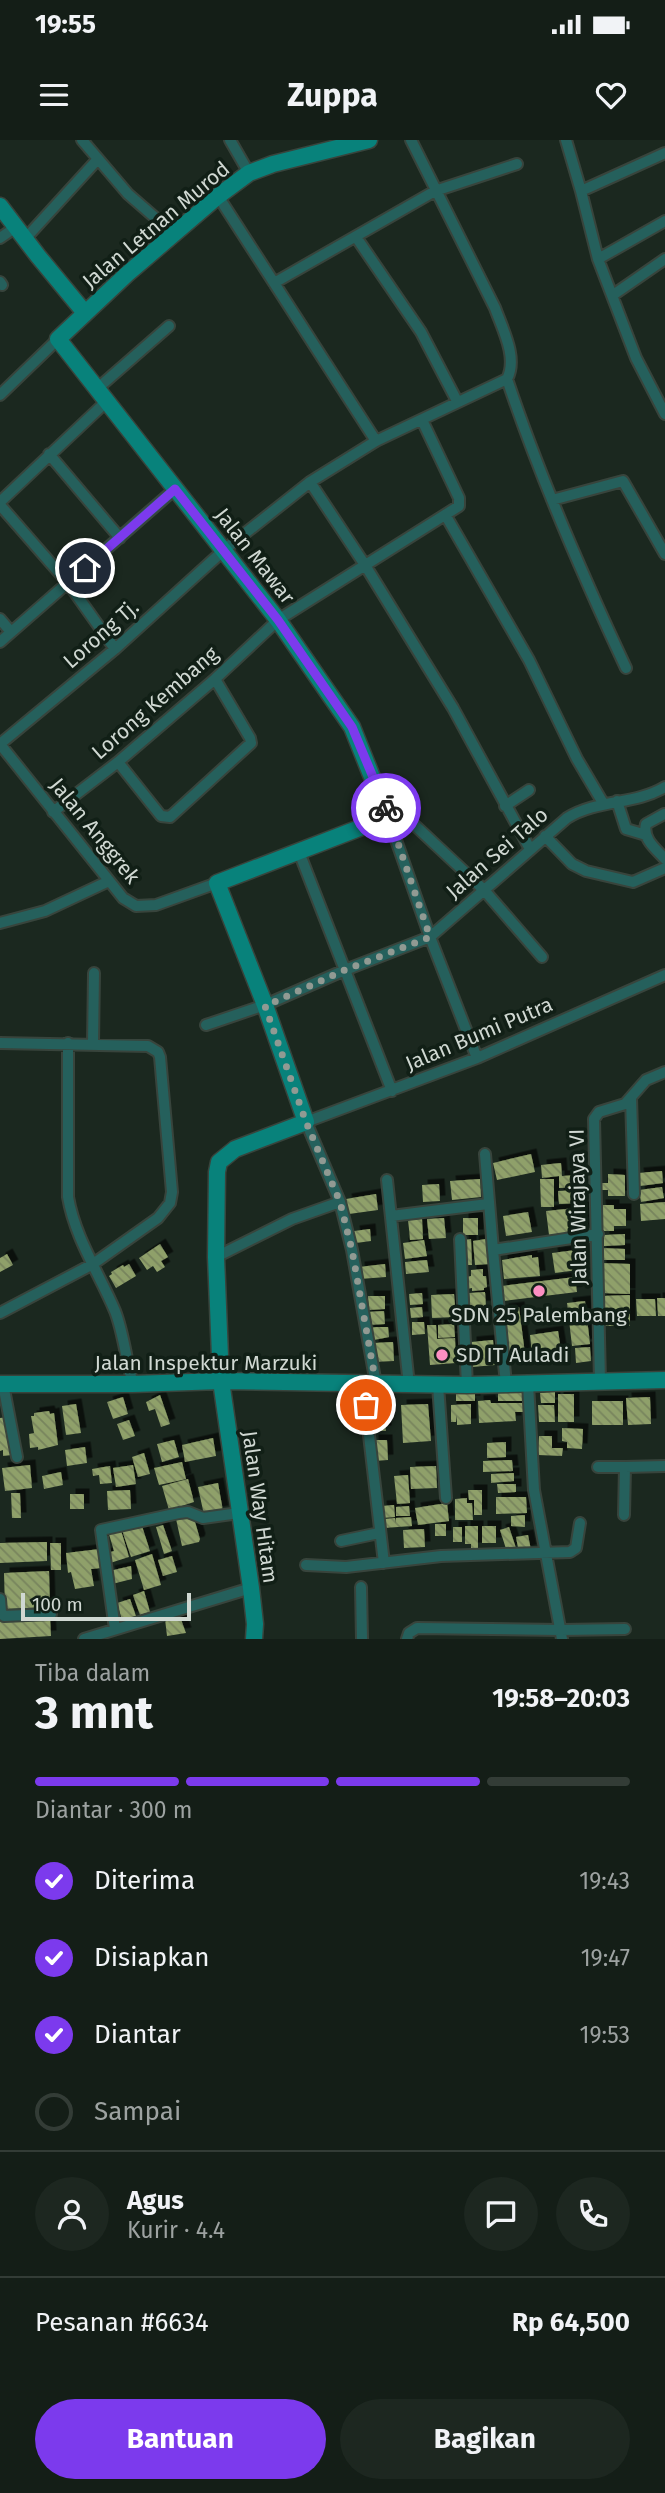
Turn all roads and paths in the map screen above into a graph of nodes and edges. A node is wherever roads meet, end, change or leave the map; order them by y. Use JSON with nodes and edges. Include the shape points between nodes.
{"nodes":[{"id":1,"x":82,"y":140,"type":"edge"},
{"id":2,"x":230,"y":140,"type":"edge"},
{"id":3,"x":369,"y":140,"type":"edge"},
{"id":4,"x":411,"y":140,"type":"edge"},
{"id":5,"x":566,"y":140,"type":"edge"},
{"id":6,"x":665,"y":153,"type":"edge"},
{"id":7,"x":97,"y":160,"type":"junction"},
{"id":8,"x":517,"y":164,"type":"dead end"},
{"id":9,"x":249,"y":173,"type":"junction"},
{"id":10,"x":435,"y":191,"type":"junction"},
{"id":11,"x":581,"y":191,"type":"junction"},
{"id":12,"x":218,"y":197,"type":"junction"},
{"id":13,"x":0,"y":206,"type":"edge"},
{"id":14,"x":665,"y":221,"type":"edge"},
{"id":15,"x":20,"y":233,"type":"junction"},
{"id":16,"x":174,"y":234,"type":"junction"},
{"id":17,"x":356,"y":237,"type":"junction"},
{"id":18,"x":0,"y":238,"type":"edge"},
{"id":19,"x":598,"y":259,"type":"junction"},
{"id":20,"x":665,"y":259,"type":"edge"},
{"id":21,"x":274,"y":283,"type":"junction"},
{"id":22,"x":613,"y":295,"type":"junction"},
{"id":23,"x":85,"y":313,"type":"junction"},
{"id":24,"x":169,"y":326,"type":"dead end"},
{"id":25,"x":58,"y":339,"type":"junction"},
{"id":26,"x":506,"y":379,"type":"junction"},
{"id":27,"x":103,"y":394,"type":"junction"},
{"id":28,"x":0,"y":395,"type":"edge"},
{"id":29,"x":457,"y":401,"type":"junction"},
{"id":30,"x":665,"y":414,"type":"edge"},
{"id":31,"x":422,"y":420,"type":"junction"},
{"id":32,"x":376,"y":441,"type":"junction"},
{"id":33,"x":49,"y":454,"type":"junction"},
{"id":34,"x":310,"y":482,"type":"junction"},
{"id":35,"x":175,"y":489,"type":"junction"},
{"id":36,"x":552,"y":499,"type":"junction"},
{"id":37,"x":0,"y":504,"type":"edge"},
{"id":38,"x":446,"y":516,"type":"junction"},
{"id":39,"x":120,"y":538,"type":"junction"},
{"id":40,"x":224,"y":550,"type":"junction"},
{"id":41,"x":665,"y":554,"type":"edge"},
{"id":42,"x":365,"y":565,"type":"junction"},
{"id":43,"x":68,"y":583,"type":"junction"},
{"id":44,"x":0,"y":619,"type":"edge"},
{"id":45,"x":278,"y":620,"type":"junction"},
{"id":46,"x":11,"y":632,"type":"junction"},
{"id":47,"x":0,"y":642,"type":"edge"},
{"id":48,"x":115,"y":649,"type":"junction"},
{"id":49,"x":626,"y":668,"type":"dead end"},
{"id":50,"x":215,"y":679,"type":"junction"},
{"id":51,"x":0,"y":744,"type":"edge"},
{"id":52,"x":118,"y":762,"type":"junction"},
{"id":53,"x":665,"y":787,"type":"edge"},
{"id":54,"x":529,"y":790,"type":"dead end"},
{"id":55,"x":617,"y":801,"type":"junction"},
{"id":56,"x":603,"y":803,"type":"junction"},
{"id":57,"x":505,"y":806,"type":"junction"},
{"id":58,"x":53,"y":812,"type":"junction"},
{"id":59,"x":664,"y":814,"type":"edge"},
{"id":60,"x":388,"y":817,"type":"junction"},
{"id":61,"x":646,"y":835,"type":"junction"},
{"id":62,"x":545,"y":836,"type":"junction"},
{"id":63,"x":530,"y":849,"type":"junction"},
{"id":64,"x":299,"y":852,"type":"junction"},
{"id":65,"x":665,"y":859,"type":"edge"},
{"id":66,"x":665,"y":868,"type":"edge"},
{"id":67,"x":109,"y":881,"type":"junction"},
{"id":68,"x":217,"y":883,"type":"junction"},
{"id":69,"x":484,"y":890,"type":"junction"},
{"id":70,"x":0,"y":923,"type":"edge"},
{"id":71,"x":430,"y":937,"type":"junction"},
{"id":72,"x":542,"y":957,"type":"dead end"},
{"id":73,"x":345,"y":970,"type":"junction"},
{"id":74,"x":94,"y":973,"type":"dead end"},
{"id":75,"x":665,"y":975,"type":"edge"},
{"id":76,"x":265,"y":1006,"type":"junction"},
{"id":77,"x":206,"y":1025,"type":"dead end"},
{"id":78,"x":0,"y":1043,"type":"edge"},
{"id":79,"x":68,"y":1043,"type":"junction"},
{"id":80,"x":93,"y":1044,"type":"junction"},
{"id":81,"x":477,"y":1058,"type":"junction"},
{"id":82,"x":665,"y":1072,"type":"edge"},
{"id":83,"x":392,"y":1091,"type":"junction"},
{"id":84,"x":631,"y":1098,"type":"junction"},
{"id":85,"x":306,"y":1122,"type":"junction"},
{"id":86,"x":485,"y":1154,"type":"dead end"},
{"id":87,"x":387,"y":1180,"type":"dead end"},
{"id":88,"x":634,"y":1194,"type":"dead end"},
{"id":89,"x":340,"y":1202,"type":"junction"},
{"id":90,"x":488,"y":1204,"type":"junction"},
{"id":91,"x":391,"y":1216,"type":"junction"},
{"id":92,"x":597,"y":1234,"type":"junction"},
{"id":93,"x":460,"y":1239,"type":"dead end"},
{"id":94,"x":493,"y":1250,"type":"junction"},
{"id":95,"x":216,"y":1257,"type":"junction"},
{"id":96,"x":93,"y":1264,"type":"junction"},
{"id":97,"x":0,"y":1313,"type":"edge"},
{"id":98,"x":665,"y":1380,"type":"edge"},
{"id":99,"x":221,"y":1381,"type":"junction"},
{"id":100,"x":600,"y":1381,"type":"junction"},
{"id":101,"x":2,"y":1384,"type":"edge"},
{"id":102,"x":133,"y":1384,"type":"junction"},
{"id":103,"x":370,"y":1384,"type":"junction"},
{"id":104,"x":506,"y":1384,"type":"junction"},
{"id":105,"x":528,"y":1384,"type":"junction"},
{"id":106,"x":409,"y":1385,"type":"junction"},
{"id":107,"x":438,"y":1385,"type":"junction"},
{"id":108,"x":467,"y":1385,"type":"junction"},
{"id":109,"x":17,"y":1457,"type":"dead end"},
{"id":110,"x":665,"y":1466,"type":"edge"},
{"id":111,"x":598,"y":1467,"type":"dead end"},
{"id":112,"x":625,"y":1467,"type":"junction"},
{"id":113,"x":446,"y":1498,"type":"dead end"},
{"id":114,"x":239,"y":1513,"type":"junction"},
{"id":115,"x":624,"y":1515,"type":"dead end"},
{"id":116,"x":580,"y":1523,"type":"dead end"},
{"id":117,"x":379,"y":1532,"type":"junction"},
{"id":118,"x":341,"y":1541,"type":"dead end"},
{"id":119,"x":545,"y":1554,"type":"junction"},
{"id":120,"x":384,"y":1563,"type":"junction"},
{"id":121,"x":306,"y":1565,"type":"dead end"},
{"id":122,"x":361,"y":1587,"type":"dead end"},
{"id":123,"x":251,"y":1588,"type":"junction"},
{"id":124,"x":0,"y":1599,"type":"edge"},
{"id":125,"x":51,"y":1614,"type":"dead end"},
{"id":126,"x":115,"y":1629,"type":"junction"},
{"id":127,"x":625,"y":1629,"type":"dead end"},
{"id":128,"x":561,"y":1635,"type":"edge"},
{"id":129,"x":84,"y":1639,"type":"edge"},
{"id":130,"x":254,"y":1639,"type":"edge"},
{"id":131,"x":362,"y":1639,"type":"edge"},
{"id":132,"x":407,"y":1639,"type":"edge"}],
"edges":[{"from":1,"to":7,"type":"street"},
{"from":2,"to":9,"type":"street"},
{"from":3,"to":9,"type":"street","name":"Jalan Letnan Murod"},
{"from":4,"to":10,"type":"street"},
{"from":5,"to":11,"type":"street"},
{"from":6,"to":11,"type":"street"},
{"from":7,"to":15,"type":"street"},
{"from":7,"to":16,"type":"street"},
{"from":8,"to":10,"type":"street"},
{"from":9,"to":12,"type":"street","name":"Jalan Letnan Murod"},
{"from":10,"to":17,"type":"street"},
{"from":10,"to":26,"type":"street","via":[[499,318],[511,359]]},
{"from":11,"to":19,"type":"street"},
{"from":12,"to":16,"type":"street","name":"Jalan Letnan Murod"},
{"from":12,"to":21,"type":"street"},
{"from":13,"to":15,"type":"street"},
{"from":14,"to":19,"type":"street"},
{"from":15,"to":18,"type":"street"},
{"from":15,"to":23,"type":"street"},
{"from":16,"to":23,"type":"street","name":"Jalan Letnan Murod"},
{"from":17,"to":21,"type":"street"},
{"from":17,"to":29,"type":"street","via":[[421,332]]},
{"from":19,"to":22,"type":"street"},
{"from":20,"to":22,"type":"street"},
{"from":21,"to":32,"type":"street"},
{"from":22,"to":30,"type":"street","via":[[636,358]]},
{"from":23,"to":25,"type":"street","name":"Jalan Letnan Murod"},
{"from":24,"to":27,"type":"street"},
{"from":25,"to":27,"type":"street","name":"Jalan Mawar"},
{"from":25,"to":28,"type":"street","name":"Jalan Letnan Murod"},
{"from":26,"to":29,"type":"street","name":"Lorong Tj."},
{"from":26,"to":36,"type":"street"},
{"from":27,"to":33,"type":"street"},
{"from":27,"to":35,"type":"street","name":"Jalan Mawar"},
{"from":29,"to":31,"type":"street","name":"Lorong Tj."},
{"from":31,"to":32,"type":"street","name":"Lorong Tj."},
{"from":31,"to":38,"type":"street","via":[[460,501]]},
{"from":32,"to":34,"type":"street","name":"Lorong Tj."},
{"from":33,"to":37,"type":"street"},
{"from":33,"to":39,"type":"street"},
{"from":34,"to":40,"type":"street","name":"Lorong Tj."},
{"from":34,"to":42,"type":"street"},
{"from":35,"to":39,"type":"street"},
{"from":35,"to":40,"type":"street","name":"Jalan Mawar"},
{"from":36,"to":41,"type":"street","via":[[623,481]]},
{"from":36,"to":49,"type":"street"},
{"from":37,"to":43,"type":"street"},
{"from":38,"to":42,"type":"street","name":"Lorong Kembang"},
{"from":38,"to":56,"type":"street"},
{"from":39,"to":43,"type":"street"},
{"from":40,"to":45,"type":"street","name":"Jalan Mawar"},
{"from":40,"to":48,"type":"street","name":"Lorong Tj."},
{"from":42,"to":45,"type":"street","name":"Lorong Kembang"},
{"from":42,"to":57,"type":"street","via":[[453,708]]},
{"from":43,"to":46,"type":"street"},
{"from":43,"to":48,"type":"street"},
{"from":44,"to":46,"type":"street"},
{"from":45,"to":50,"type":"street","name":"Lorong Kembang"},
{"from":45,"to":60,"type":"street","name":"Jalan Mawar","via":[[352,727]]},
{"from":46,"to":47,"type":"street"},
{"from":48,"to":51,"type":"street","name":"Lorong Tj."},
{"from":50,"to":52,"type":"street","name":"Lorong Kembang"},
{"from":50,"to":52,"type":"street","via":[[251,743],[170,817],[161,816]]},
{"from":51,"to":58,"type":"street","name":"Jalan Anggrek"},
{"from":52,"to":58,"type":"street","name":"Lorong Kembang"},
{"from":53,"to":55,"type":"street","name":"Jalan Sei Talo"},
{"from":54,"to":57,"type":"street"},
{"from":55,"to":56,"type":"street","name":"Jalan Sei Talo"},
{"from":55,"to":61,"type":"street","via":[[626,829]]},
{"from":56,"to":62,"type":"street","name":"Jalan Sei Talo","via":[[578,811]]},
{"from":57,"to":63,"type":"street"},
{"from":58,"to":67,"type":"street","name":"Jalan Anggrek"},
{"from":59,"to":61,"type":"street","via":[[646,824]]},
{"from":60,"to":64,"type":"street"},
{"from":60,"to":69,"type":"street","via":[[406,817]]},
{"from":60,"to":71,"type":"street"},
{"from":61,"to":65,"type":"street"},
{"from":62,"to":63,"type":"street","name":"Jalan Sei Talo"},
{"from":62,"to":66,"type":"street","via":[[572,864],[586,871],[633,882]]},
{"from":63,"to":69,"type":"street","name":"Jalan Sei Talo"},
{"from":64,"to":68,"type":"street"},
{"from":64,"to":73,"type":"street"},
{"from":67,"to":68,"type":"street","name":"Jalan Anggrek","via":[[130,903],[145,907]]},
{"from":67,"to":70,"type":"street","via":[[46,911]]},
{"from":68,"to":76,"type":"street"},
{"from":69,"to":71,"type":"street","name":"Jalan Sei Talo"},
{"from":69,"to":72,"type":"street"},
{"from":71,"to":73,"type":"street","name":"Jalan Sei Talo"},
{"from":71,"to":81,"type":"street"},
{"from":73,"to":76,"type":"street","name":"Jalan Sei Talo"},
{"from":73,"to":83,"type":"street"},
{"from":74,"to":80,"type":"street"},
{"from":75,"to":81,"type":"street","name":"Jalan Bumi Putra"},
{"from":76,"to":77,"type":"street","name":"Jalan Sei Talo"},
{"from":76,"to":85,"type":"street"},
{"from":78,"to":79,"type":"street"},
{"from":79,"to":80,"type":"street"},
{"from":79,"to":96,"type":"street","via":[[68,1197],[77,1232]]},
{"from":80,"to":96,"type":"street","via":[[148,1046],[158,1052],[172,1192],[158,1218]]},
{"from":81,"to":83,"type":"street","name":"Jalan Bumi Putra"},
{"from":82,"to":84,"type":"street","name":"Jalan Wirajaya VI","via":[[646,1080]]},
{"from":83,"to":85,"type":"street","name":"Jalan Bumi Putra"},
{"from":84,"to":88,"type":"street"},
{"from":84,"to":92,"type":"street","name":"Jalan Wirajaya VI","via":[[599,1112],[594,1119]]},
{"from":85,"to":89,"type":"street"},
{"from":85,"to":95,"type":"street","name":"Jalan Way Hitam","via":[[235,1149],[219,1162]]},
{"from":86,"to":90,"type":"street"},
{"from":87,"to":91,"type":"street"},
{"from":89,"to":95,"type":"street","via":[[292,1219]]},
{"from":89,"to":103,"type":"street","via":[[352,1250]]},
{"from":90,"to":91,"type":"street"},
{"from":90,"to":94,"type":"street"},
{"from":91,"to":106,"type":"street"},
{"from":92,"to":94,"type":"street"},
{"from":92,"to":100,"type":"street","name":"Jalan Wirajaya VI"},
{"from":93,"to":108,"type":"street"},
{"from":94,"to":104,"type":"street"},
{"from":95,"to":99,"type":"street","name":"Jalan Way Hitam"},
{"from":96,"to":97,"type":"street"},
{"from":96,"to":102,"type":"street","via":[[116,1314]]},
{"from":98,"to":100,"type":"street","name":"Jalan Inspektur Marzuki"},
{"from":99,"to":102,"type":"street","name":"Jalan Inspektur Marzuki"},
{"from":99,"to":103,"type":"street","name":"Jalan Inspektur Marzuki"},
{"from":99,"to":114,"type":"street","name":"Jalan Way Hitam"},
{"from":100,"to":105,"type":"street","name":"Jalan Inspektur Marzuki"},
{"from":101,"to":102,"type":"street","name":"Jalan Inspektur Marzuki"},
{"from":101,"to":109,"type":"street"},
{"from":103,"to":106,"type":"street","name":"Jalan Inspektur Marzuki"},
{"from":103,"to":117,"type":"street"},
{"from":104,"to":105,"type":"street","name":"Jalan Inspektur Marzuki"},
{"from":104,"to":108,"type":"street","name":"Jalan Inspektur Marzuki"},
{"from":105,"to":119,"type":"street","via":[[534,1490]]},
{"from":106,"to":107,"type":"street","name":"Jalan Inspektur Marzuki"},
{"from":107,"to":108,"type":"street","name":"Jalan Inspektur Marzuki"},
{"from":107,"to":113,"type":"street"},
{"from":110,"to":112,"type":"street"},
{"from":111,"to":112,"type":"street"},
{"from":112,"to":115,"type":"street"},
{"from":114,"to":123,"type":"street","name":"Jalan Way Hitam"},
{"from":114,"to":126,"type":"street","via":[[203,1518],[179,1513],[101,1530]]},
{"from":116,"to":119,"type":"street","via":[[574,1550]]},
{"from":117,"to":118,"type":"street"},
{"from":117,"to":120,"type":"street"},
{"from":119,"to":120,"type":"street","via":[[467,1554]]},
{"from":119,"to":128,"type":"street"},
{"from":120,"to":121,"type":"street"},
{"from":122,"to":131,"type":"street"},
{"from":123,"to":126,"type":"street"},
{"from":123,"to":130,"type":"street","name":"Jalan Way Hitam"},
{"from":124,"to":125,"type":"street","via":[[4,1616]]},
{"from":126,"to":129,"type":"street"},
{"from":127,"to":128,"type":"street"},
{"from":128,"to":132,"type":"street","via":[[417,1628]]}]}
